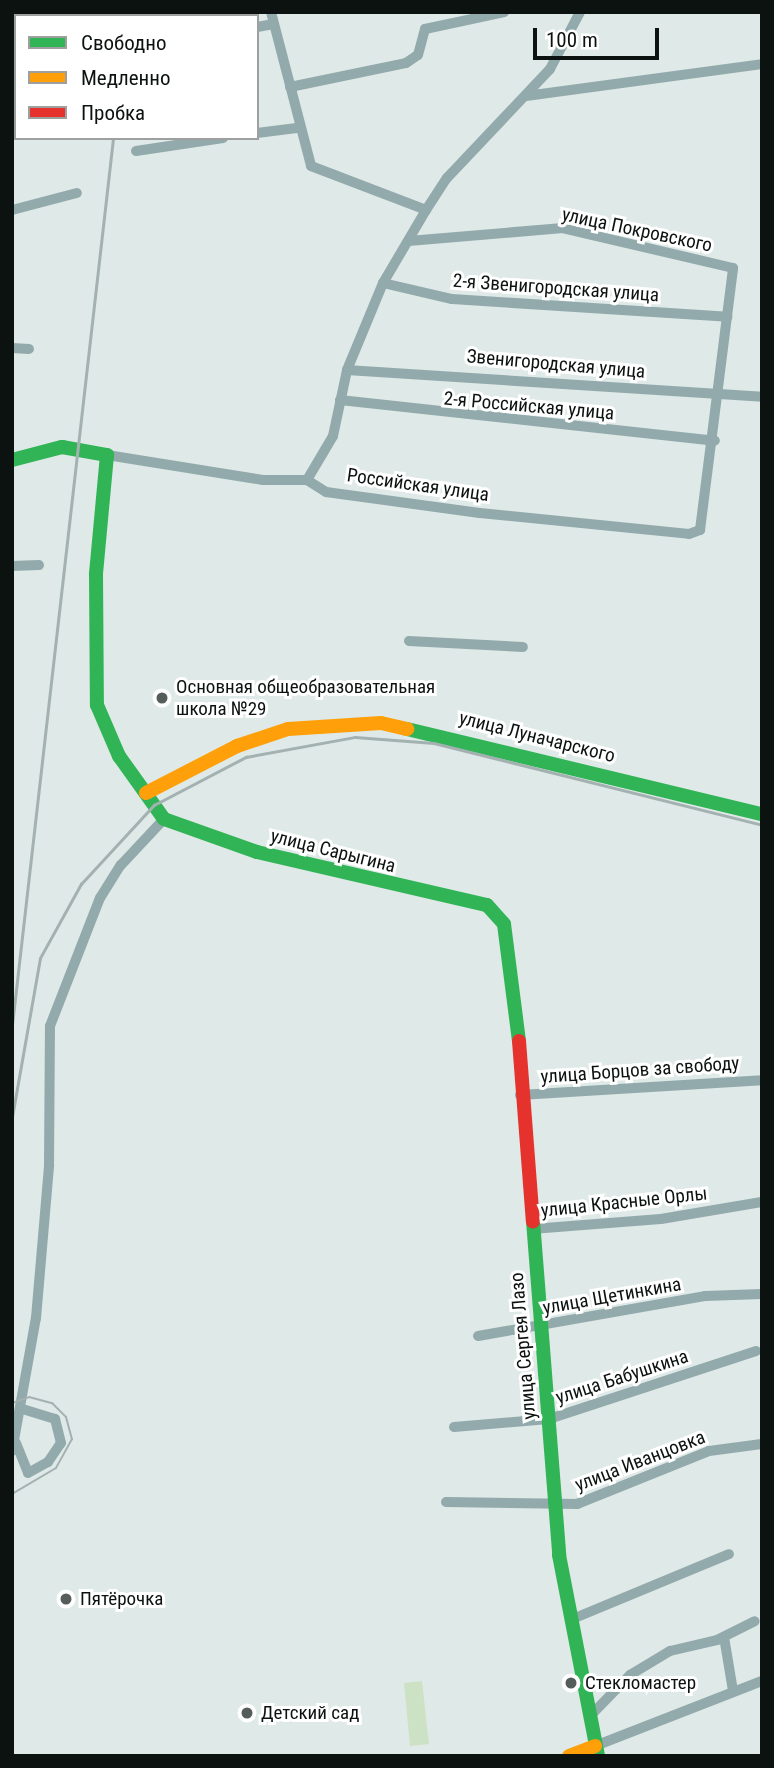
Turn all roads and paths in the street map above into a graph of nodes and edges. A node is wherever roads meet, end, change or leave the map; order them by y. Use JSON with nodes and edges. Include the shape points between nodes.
{"nodes":[{"id":1,"x":271,"y":12,"type":"edge"},
{"id":2,"x":504,"y":12,"type":"edge"},
{"id":3,"x":580,"y":12,"type":"edge"},
{"id":4,"x":274,"y":24,"type":"junction"},
{"id":5,"x":259,"y":27,"type":"edge"},
{"id":6,"x":762,"y":64,"type":"edge"},
{"id":7,"x":290,"y":88,"type":"junction"},
{"id":8,"x":526,"y":96,"type":"junction"},
{"id":9,"x":297,"y":128,"type":"junction"},
{"id":10,"x":259,"y":133,"type":"edge"},
{"id":11,"x":210,"y":140,"type":"edge"},
{"id":12,"x":136,"y":151,"type":"dead end"},
{"id":13,"x":78,"y":193,"type":"dead end"},
{"id":14,"x":12,"y":210,"type":"edge"},
{"id":15,"x":426,"y":210,"type":"junction"},
{"id":16,"x":409,"y":242,"type":"junction"},
{"id":17,"x":383,"y":284,"type":"junction"},
{"id":18,"x":727,"y":317,"type":"junction"},
{"id":19,"x":12,"y":348,"type":"edge"},
{"id":20,"x":29,"y":349,"type":"dead end"},
{"id":21,"x":347,"y":370,"type":"junction"},
{"id":22,"x":720,"y":396,"type":"junction"},
{"id":23,"x":762,"y":397,"type":"edge"},
{"id":24,"x":340,"y":400,"type":"junction"},
{"id":25,"x":715,"y":440,"type":"junction"},
{"id":26,"x":107,"y":455,"type":"junction"},
{"id":27,"x":12,"y":460,"type":"edge"},
{"id":28,"x":307,"y":480,"type":"junction"},
{"id":29,"x":40,"y":565,"type":"dead end"},
{"id":30,"x":12,"y":566,"type":"edge"},
{"id":31,"x":409,"y":641,"type":"dead end"},
{"id":32,"x":523,"y":647,"type":"dead end"},
{"id":33,"x":146,"y":793,"type":"junction"},
{"id":34,"x":762,"y":814,"type":"edge"},
{"id":35,"x":164,"y":819,"type":"junction"},
{"id":36,"x":509,"y":939,"type":"joint"},
{"id":37,"x":762,"y":1080,"type":"edge"},
{"id":38,"x":520,"y":1096,"type":"junction"},
{"id":39,"x":762,"y":1202,"type":"edge"},
{"id":40,"x":532,"y":1229,"type":"junction"},
{"id":41,"x":757,"y":1294,"type":"edge"},
{"id":42,"x":540,"y":1327,"type":"junction"},
{"id":43,"x":478,"y":1335,"type":"dead end"},
{"id":44,"x":756,"y":1351,"type":"dead end"},
{"id":45,"x":23,"y":1409,"type":"junction"},
{"id":46,"x":549,"y":1419,"type":"junction"},
{"id":47,"x":454,"y":1427,"type":"dead end"},
{"id":48,"x":762,"y":1444,"type":"edge"},
{"id":49,"x":14,"y":1447,"type":"edge"},
{"id":50,"x":446,"y":1502,"type":"dead end"},
{"id":51,"x":555,"y":1507,"type":"junction"},
{"id":52,"x":729,"y":1554,"type":"dead end"},
{"id":53,"x":570,"y":1620,"type":"junction"},
{"id":54,"x":755,"y":1621,"type":"dead end"},
{"id":55,"x":724,"y":1637,"type":"junction"},
{"id":56,"x":762,"y":1681,"type":"edge"},
{"id":57,"x":733,"y":1691,"type":"junction"},
{"id":58,"x":594,"y":1712,"type":"junction"},
{"id":59,"x":596,"y":1751,"type":"edge"},
{"id":60,"x":569,"y":1756,"type":"edge"}],
"edges":[{"from":1,"to":4,"type":"street"},
{"from":2,"to":7,"type":"street","via":[[425,29],[418,55],[406,63]]},
{"from":3,"to":8,"type":"street","via":[[565,48]]},
{"from":4,"to":5,"type":"street"},
{"from":4,"to":7,"type":"street"},
{"from":6,"to":8,"type":"street"},
{"from":7,"to":9,"type":"street"},
{"from":8,"to":15,"type":"street","via":[[447,178]]},
{"from":9,"to":10,"type":"street"},
{"from":9,"to":15,"type":"street","via":[[311,166]]},
{"from":11,"to":12,"type":"street"},
{"from":13,"to":14,"type":"street"},
{"from":15,"to":16,"type":"street"},
{"from":16,"to":17,"type":"street"},
{"from":16,"to":18,"type":"street","name":"улица Покровского","via":[[563,228],[733,268]]},
{"from":17,"to":18,"type":"street","name":"2-я Звенигородская улица","via":[[452,299]]},
{"from":17,"to":21,"type":"street"},
{"from":18,"to":22,"type":"street"},
{"from":19,"to":20,"type":"street"},
{"from":21,"to":22,"type":"street","name":"Звенигородская улица"},
{"from":21,"to":24,"type":"street"},
{"from":22,"to":23,"type":"street","name":"Звенигородская улица"},
{"from":22,"to":25,"type":"street"},
{"from":24,"to":25,"type":"street","name":"2-я Российская улица"},
{"from":24,"to":28,"type":"street","via":[[333,436]]},
{"from":25,"to":28,"type":"street","name":"Российская улица","via":[[700,530],[690,534],[326,492]]},
{"from":26,"to":27,"type":"main road","name":"Российская улица","via":[[62,447]]},
{"from":26,"to":28,"type":"street","name":"Российская улица","via":[[263,480]]},
{"from":26,"to":33,"type":"main road","via":[[96,574],[97,705],[119,756]]},
{"from":29,"to":30,"type":"street"},
{"from":31,"to":32,"type":"street"},
{"from":33,"to":34,"type":"main road","name":"улица Луначарского","via":[[237,746],[288,729],[381,723]]},
{"from":33,"to":35,"type":"main road"},
{"from":35,"to":36,"type":"main road","name":"улица Сарыгина","via":[[257,852],[487,905]]},
{"from":35,"to":45,"type":"street","via":[[121,865],[100,898],[50,1026],[49,1166]]},
{"from":36,"to":38,"type":"main road","name":"улица Сергея Лазо"},
{"from":37,"to":38,"type":"street","name":"улица Борцов за свободу"},
{"from":38,"to":40,"type":"main road","name":"улица Сергея Лазо"},
{"from":39,"to":40,"type":"street","name":"улица Красные Орлы","via":[[662,1219]]},
{"from":40,"to":42,"type":"main road","name":"улица Сергея Лазо"},
{"from":41,"to":42,"type":"street","name":"улица Щетинкина","via":[[705,1296]]},
{"from":42,"to":43,"type":"street","name":"улица Щетинкина"},
{"from":42,"to":46,"type":"main road","name":"улица Сергея Лазо"},
{"from":44,"to":46,"type":"street","name":"улица Бабушкина"},
{"from":45,"to":49,"type":"street"},
{"from":45,"to":49,"type":"street","via":[[55,1419],[61,1443],[48,1462],[28,1473]]},
{"from":46,"to":47,"type":"street","name":"улица Бабушкина"},
{"from":46,"to":51,"type":"main road","name":"улица Сергея Лазо"},
{"from":48,"to":51,"type":"street","name":"улица Иванцовка","via":[[709,1451],[599,1498]]},
{"from":50,"to":51,"type":"street","name":"улица Иванцовка"},
{"from":51,"to":53,"type":"main road","name":"улица Сергея Лазо"},
{"from":52,"to":53,"type":"street"},
{"from":53,"to":58,"type":"main road","name":"улица Сергея Лазо"},
{"from":54,"to":55,"type":"street"},
{"from":55,"to":57,"type":"street"},
{"from":55,"to":58,"type":"street","via":[[670,1651],[630,1675]]},
{"from":56,"to":57,"type":"street"},
{"from":57,"to":59,"type":"street"},
{"from":58,"to":59,"type":"main road","name":"улица Сергея Лазо"},
{"from":59,"to":60,"type":"main road"}]}
